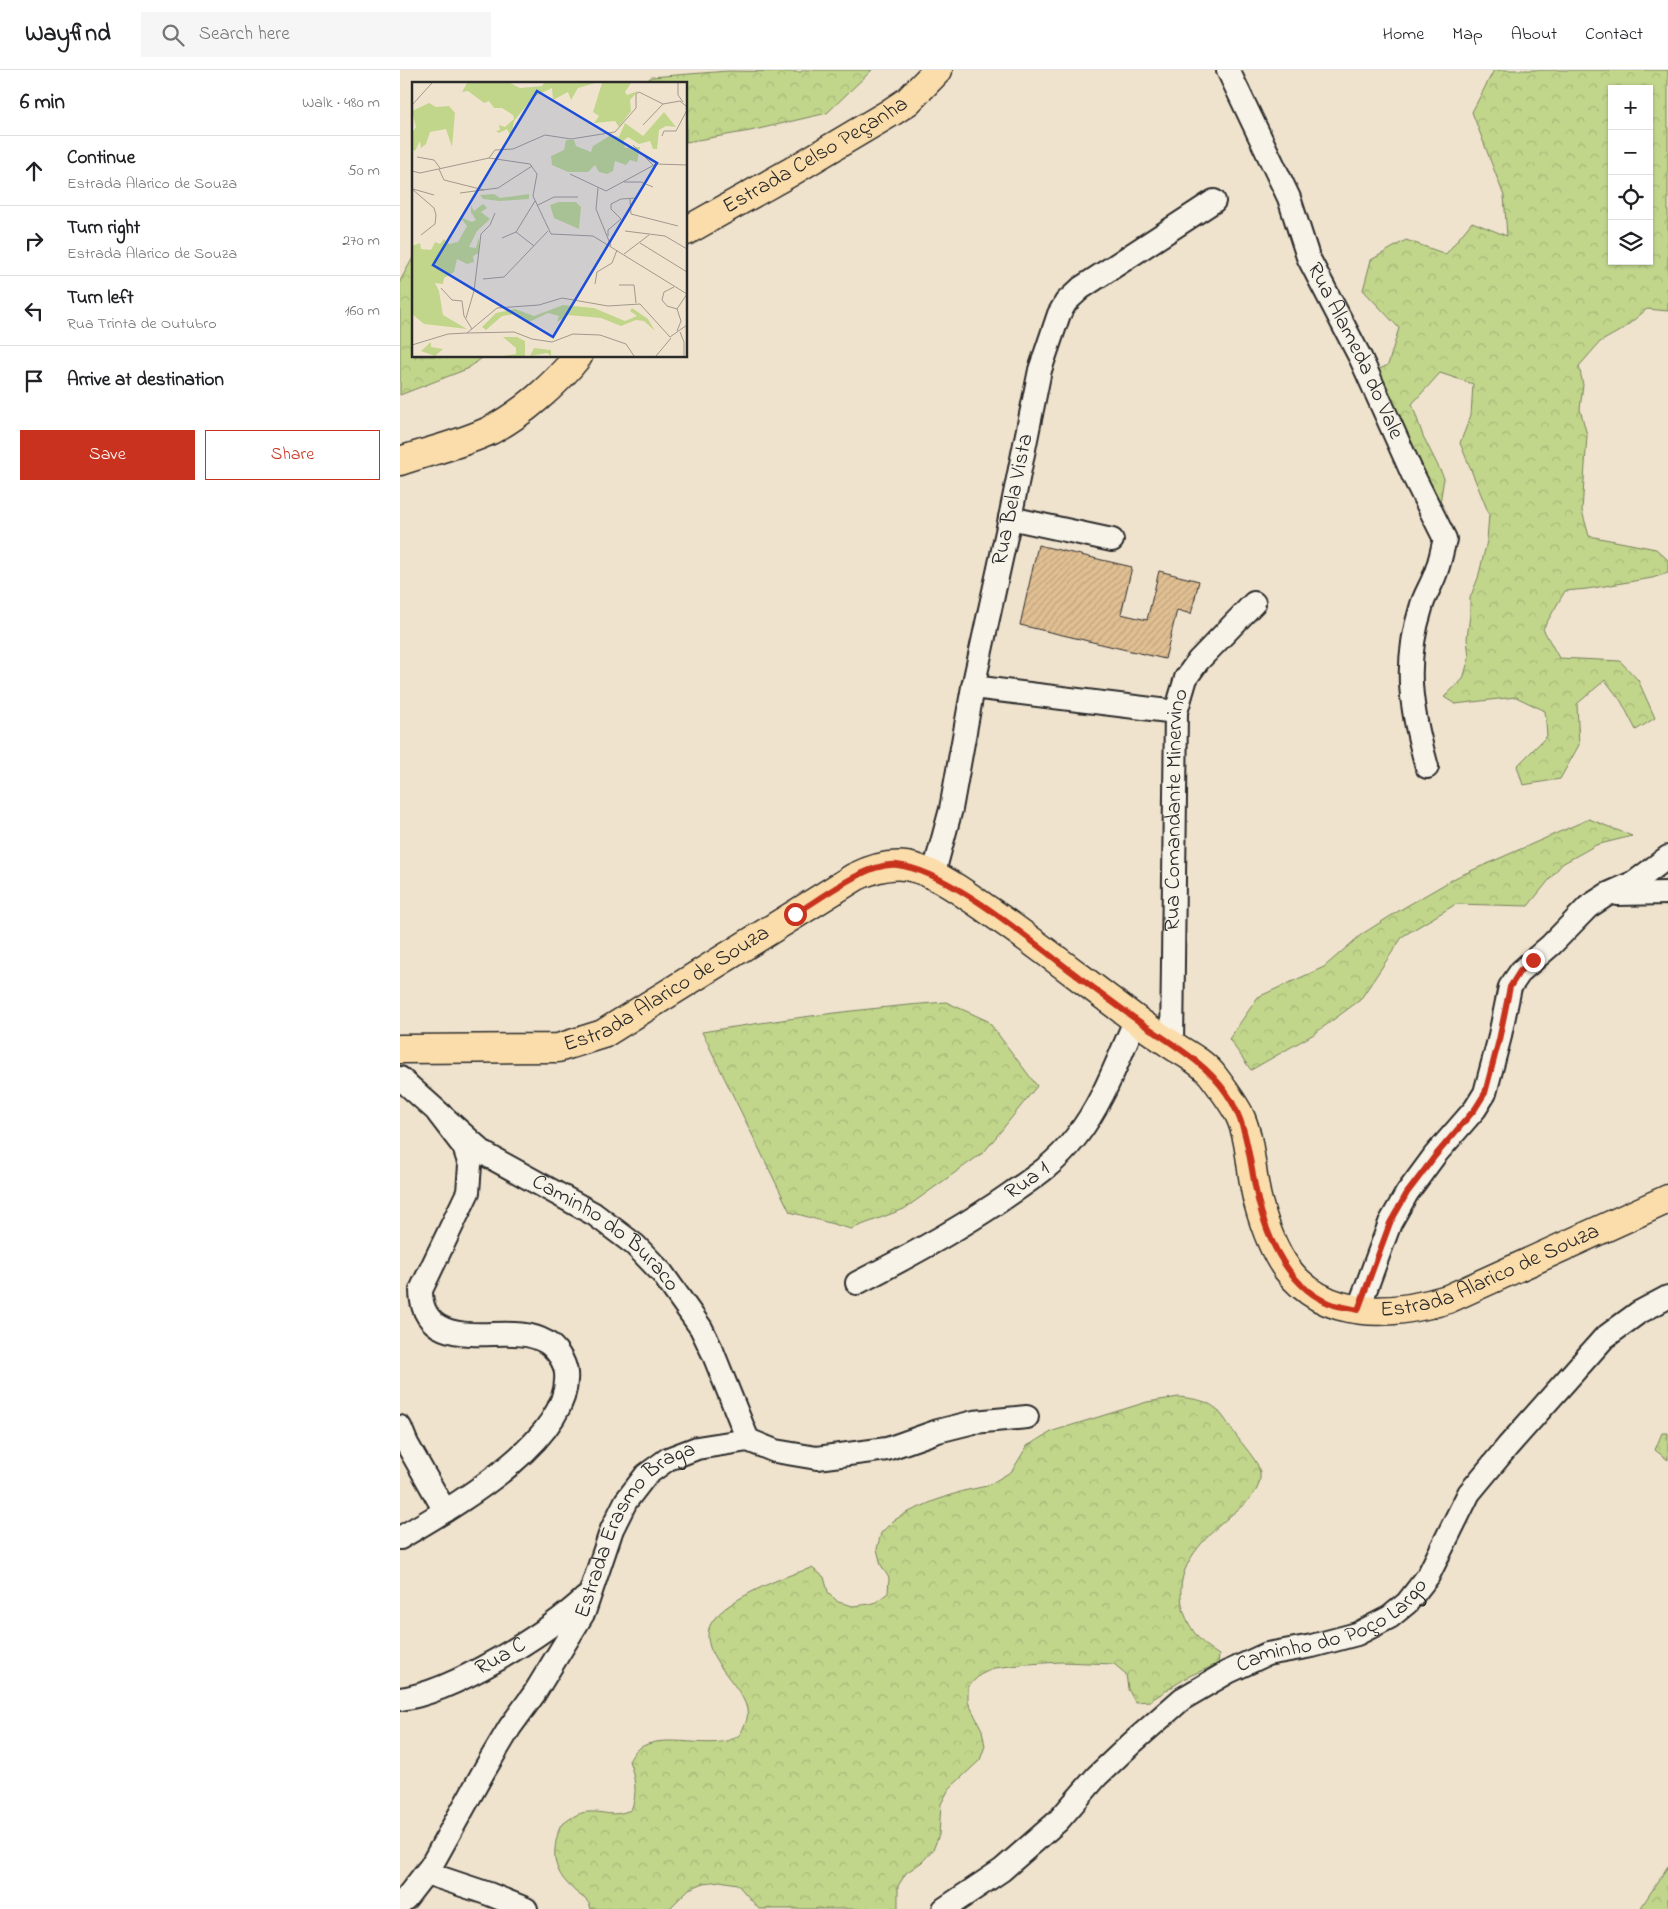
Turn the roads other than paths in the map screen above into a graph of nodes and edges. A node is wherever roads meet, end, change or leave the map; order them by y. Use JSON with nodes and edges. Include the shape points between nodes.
{"nodes":[{"id":1,"x":938,"y":70,"type":"edge"},
{"id":2,"x":1228,"y":70,"type":"edge"},
{"id":3,"x":1214,"y":201,"type":"dead end"},
{"id":4,"x":688,"y":230,"type":"edge"},
{"id":5,"x":576,"y":358,"type":"edge"},
{"id":6,"x":400,"y":461,"type":"edge"},
{"id":7,"x":1010,"y":518,"type":"junction"},
{"id":8,"x":1112,"y":540,"type":"dead end"},
{"id":9,"x":1254,"y":603,"type":"dead end"},
{"id":10,"x":973,"y":687,"type":"junction"},
{"id":11,"x":1176,"y":712,"type":"junction"},
{"id":12,"x":1427,"y":767,"type":"dead end"},
{"id":13,"x":1668,"y":857,"type":"edge"},
{"id":14,"x":933,"y":876,"type":"junction"},
{"id":15,"x":1668,"y":893,"type":"edge"},
{"id":16,"x":1608,"y":894,"type":"junction"},
{"id":17,"x":1136,"y":1019,"type":"junction"},
{"id":18,"x":1172,"y":1045,"type":"junction"},
{"id":19,"x":400,"y":1049,"type":"edge"},
{"id":20,"x":400,"y":1078,"type":"edge"},
{"id":21,"x":438,"y":1113,"type":"junction"},
{"id":22,"x":1668,"y":1199,"type":"edge"},
{"id":23,"x":857,"y":1284,"type":"dead end"},
{"id":24,"x":1668,"y":1297,"type":"edge"},
{"id":25,"x":1358,"y":1310,"type":"junction"},
{"id":26,"x":1027,"y":1417,"type":"dead end"},
{"id":27,"x":400,"y":1427,"type":"edge"},
{"id":28,"x":748,"y":1440,"type":"junction"},
{"id":29,"x":445,"y":1511,"type":"junction"},
{"id":30,"x":400,"y":1538,"type":"edge"},
{"id":31,"x":590,"y":1594,"type":"junction"},
{"id":32,"x":400,"y":1699,"type":"edge"},
{"id":33,"x":426,"y":1873,"type":"junction"},
{"id":34,"x":400,"y":1903,"type":"edge"},
{"id":35,"x":526,"y":1909,"type":"edge"},
{"id":36,"x":944,"y":1909,"type":"edge"}],
"edges":[{"from":1,"to":4,"type":"main road","name":"Estrada Celso Peçanha","via":[[908,101],[890,113]]},
{"from":2,"to":12,"type":"street","name":"Rua Alameda do Vale","via":[[1289,198],[1308,256],[1361,359],[1445,539],[1436,573],[1421,606],[1410,651],[1410,692],[1416,730]]},
{"from":3,"to":7,"type":"street","name":"Rua Bela Vista","via":[[1081,288],[1066,302],[1052,331],[1040,370]]},
{"from":5,"to":6,"type":"main road","via":[[563,374],[508,420],[468,440]]},
{"from":7,"to":8,"type":"street"},
{"from":7,"to":10,"type":"street","name":"Rua Bela Vista"},
{"from":9,"to":11,"type":"street","name":"Rua Comandante Minervino","via":[[1198,661],[1186,678]]},
{"from":10,"to":11,"type":"street"},
{"from":10,"to":14,"type":"street","name":"Rua Bela Vista","via":[[951,809]]},
{"from":11,"to":18,"type":"street","name":"Rua Comandante Minervino"},
{"from":13,"to":16,"type":"street","via":[[1635,882]]},
{"from":14,"to":17,"type":"main road","name":"Estrada Alarico de Souza","via":[[973,899]]},
{"from":14,"to":19,"type":"main road","name":"Estrada Alarico de Souza","via":[[918,868],[895,864],[872,868],[603,1034],[586,1040],[558,1048]]},
{"from":15,"to":16,"type":"street"},
{"from":16,"to":25,"type":"street","via":[[1588,906],[1551,945],[1520,971],[1510,987],[1485,1093],[1407,1193],[1390,1223]]},
{"from":17,"to":18,"type":"main road","name":"Estrada Alarico de Souza"},
{"from":17,"to":23,"type":"street","name":"Rua 1","via":[[1096,1106],[1076,1137],[1050,1166],[985,1212]]},
{"from":18,"to":25,"type":"main road","name":"Estrada Alarico de Souza","via":[[1212,1074],[1239,1115],[1258,1200],[1270,1237],[1287,1269],[1308,1290],[1333,1304]]},
{"from":20,"to":21,"type":"street","name":"Caminho do Buraco"},
{"from":21,"to":28,"type":"street","name":"Caminho do Buraco","via":[[485,1154],[594,1214],[635,1244],[662,1273],[700,1328]]},
{"from":21,"to":29,"type":"street","via":[[464,1147],[470,1165],[468,1192],[421,1290],[424,1310],[438,1326],[454,1332],[532,1336],[546,1342],[556,1350],[565,1367],[567,1381],[555,1414],[512,1465]]},
{"from":22,"to":25,"type":"main road","name":"Estrada Alarico de Souza","via":[[1448,1299],[1390,1312]]},
{"from":24,"to":36,"type":"street","name":"Caminho do Poço Largo","via":[[1638,1313],[1593,1348],[1508,1446],[1469,1493],[1428,1576],[1407,1603],[1390,1617],[1358,1634],[1267,1654],[1182,1699],[1125,1749],[1058,1821],[1002,1870]]},
{"from":26,"to":28,"type":"street","via":[[974,1422],[887,1449],[817,1458],[775,1451]]},
{"from":27,"to":29,"type":"street"},
{"from":28,"to":31,"type":"street","name":"Estrada Erasmo Braga","via":[[697,1448],[668,1459],[646,1475],[626,1501],[612,1529]]},
{"from":29,"to":30,"type":"street"},
{"from":31,"to":32,"type":"street","name":"Rua C","via":[[556,1621],[476,1671],[441,1688]]},
{"from":31,"to":33,"type":"street","name":"Estrada Erasmo Braga","via":[[584,1612],[510,1727]]},
{"from":33,"to":34,"type":"street","name":"Estrada Erasmo Braga"},
{"from":33,"to":35,"type":"street"}]}
